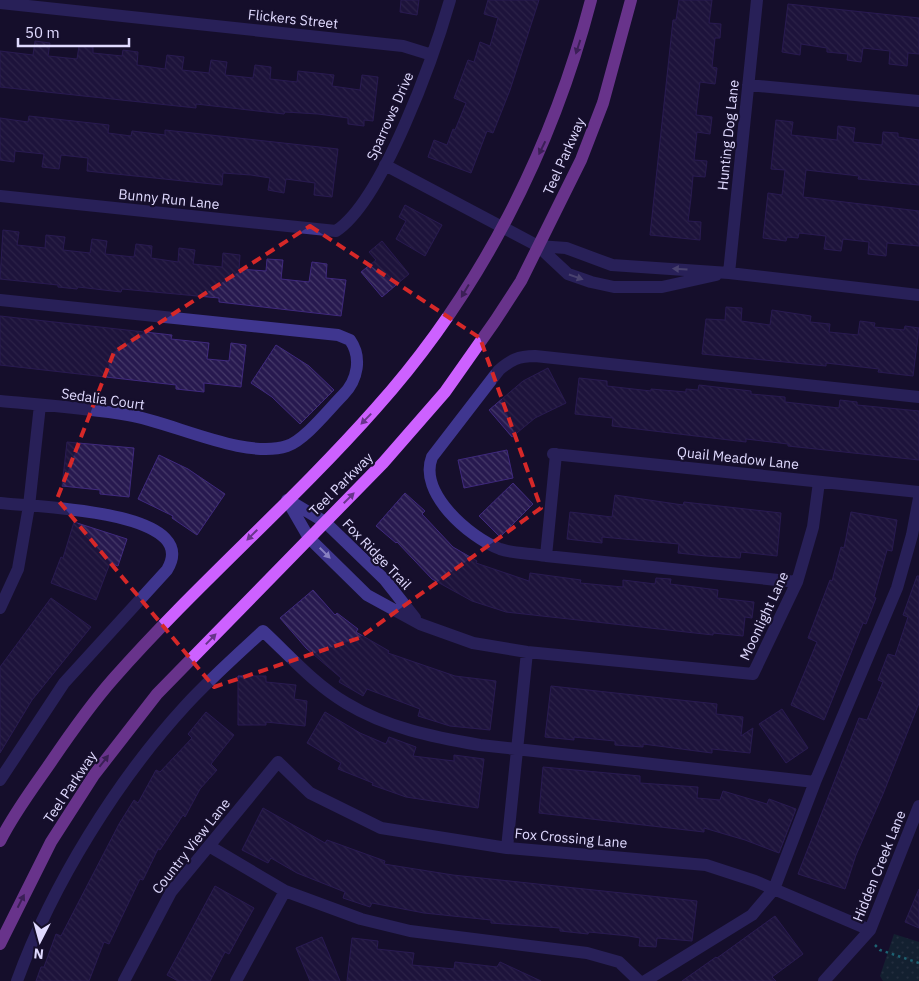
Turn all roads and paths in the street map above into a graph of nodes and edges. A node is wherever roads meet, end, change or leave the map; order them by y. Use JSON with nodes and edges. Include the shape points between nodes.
{"nodes":[{"id":1,"x":450,"y":0,"type":"edge"},
{"id":2,"x":591,"y":0,"type":"edge"},
{"id":3,"x":630,"y":0,"type":"edge"},
{"id":4,"x":757,"y":0,"type":"edge"},
{"id":5,"x":0,"y":3,"type":"edge"},
{"id":6,"x":84,"y":6,"type":"edge"},
{"id":7,"x":432,"y":55,"type":"junction"},
{"id":8,"x":748,"y":85,"type":"junction"},
{"id":9,"x":919,"y":101,"type":"edge"},
{"id":10,"x":385,"y":165,"type":"junction"},
{"id":11,"x":0,"y":196,"type":"edge"},
{"id":12,"x":503,"y":227,"type":"junction"},
{"id":13,"x":336,"y":231,"type":"joint"},
{"id":14,"x":538,"y":246,"type":"junction"},
{"id":15,"x":729,"y":273,"type":"junction"},
{"id":16,"x":919,"y":295,"type":"edge"},
{"id":17,"x":0,"y":300,"type":"edge"},
{"id":18,"x":919,"y":397,"type":"edge"},
{"id":19,"x":0,"y":401,"type":"edge"},
{"id":20,"x":40,"y":405,"type":"junction"},
{"id":21,"x":819,"y":482,"type":"junction"},
{"id":22,"x":919,"y":492,"type":"edge"},
{"id":23,"x":919,"y":498,"type":"edge"},
{"id":24,"x":287,"y":500,"type":"junction"},
{"id":25,"x":0,"y":503,"type":"edge"},
{"id":26,"x":30,"y":506,"type":"junction"},
{"id":27,"x":325,"y":522,"type":"junction"},
{"id":28,"x":309,"y":538,"type":"junction"},
{"id":29,"x":546,"y":556,"type":"junction"},
{"id":30,"x":797,"y":582,"type":"junction"},
{"id":31,"x":0,"y":608,"type":"edge"},
{"id":32,"x":420,"y":624,"type":"junction"},
{"id":33,"x":527,"y":652,"type":"junction"},
{"id":34,"x":753,"y":674,"type":"joint"},
{"id":35,"x":517,"y":748,"type":"junction"},
{"id":36,"x":278,"y":762,"type":"joint"},
{"id":37,"x":0,"y":780,"type":"edge"},
{"id":38,"x":815,"y":782,"type":"junction"},
{"id":39,"x":919,"y":806,"type":"edge"},
{"id":40,"x":0,"y":841,"type":"edge"},
{"id":41,"x":209,"y":846,"type":"junction"},
{"id":42,"x":507,"y":848,"type":"junction"},
{"id":43,"x":774,"y":890,"type":"junction"},
{"id":44,"x":285,"y":891,"type":"junction"},
{"id":45,"x":870,"y":930,"type":"junction"},
{"id":46,"x":0,"y":944,"type":"edge"},
{"id":47,"x":919,"y":963,"type":"edge"},
{"id":48,"x":17,"y":981,"type":"edge"},
{"id":49,"x":124,"y":981,"type":"edge"},
{"id":50,"x":236,"y":981,"type":"edge"},
{"id":51,"x":639,"y":981,"type":"edge"},
{"id":52,"x":645,"y":981,"type":"edge"},
{"id":53,"x":824,"y":981,"type":"edge"}],
"edges":[{"from":1,"to":7,"type":"street","name":"Sparrows Drive"},
{"from":2,"to":12,"type":"main road","name":"Teel Parkway","one_way":true,"via":[[548,134]]},
{"from":3,"to":14,"type":"main road","name":"Teel Parkway","via":[[603,103],[581,160]]},
{"from":4,"to":8,"type":"street","name":"Hunting Dog Lane"},
{"from":5,"to":6,"type":"street","name":"Flickers Street"},
{"from":6,"to":7,"type":"street","name":"Flickers Street","via":[[403,46]]},
{"from":7,"to":10,"type":"street","name":"Sparrows Drive"},
{"from":8,"to":9,"type":"street"},
{"from":8,"to":15,"type":"street","name":"Hunting Dog Lane"},
{"from":10,"to":12,"type":"street"},
{"from":10,"to":13,"type":"street","name":"Sparrows Drive","via":[[356,213]]},
{"from":11,"to":13,"type":"street","name":"Bunny Run Lane"},
{"from":12,"to":14,"type":"street"},
{"from":12,"to":24,"type":"main road","name":"Teel Parkway","one_way":true,"via":[[460,300],[417,361]]},
{"from":15,"to":14,"type":"street","one_way":true,"via":[[612,266],[566,248]]},
{"from":14,"to":15,"type":"street","one_way":true,"via":[[568,274],[614,287],[662,287]]},
{"from":27,"to":14,"type":"main road","name":"Teel Parkway","one_way":true,"via":[[383,463],[445,392],[521,281]]},
{"from":15,"to":16,"type":"street"},
{"from":17,"to":20,"type":"street","name":"Sedalia Court","via":[[338,335],[350,340],[357,355],[354,380],[347,391],[302,436],[279,448],[229,443],[130,415]]},
{"from":18,"to":29,"type":"street","via":[[535,356],[512,359],[499,370],[432,456],[428,477],[438,497],[456,519],[478,538],[501,549]]},
{"from":19,"to":20,"type":"street","name":"Sedalia Court"},
{"from":20,"to":26,"type":"street"},
{"from":21,"to":22,"type":"street","name":"Quail Meadow Lane"},
{"from":21,"to":29,"type":"street","name":"Quail Meadow Lane","via":[[555,454]]},
{"from":21,"to":30,"type":"street","name":"Moonlight Lane","via":[[813,527]]},
{"from":23,"to":38,"type":"street","via":[[897,588]]},
{"from":24,"to":27,"type":"street","name":"Fox Ridge Trail"},
{"from":24,"to":28,"type":"street","name":"Fox Ridge Trail"},
{"from":24,"to":40,"type":"main road","name":"Teel Parkway","one_way":true,"via":[[112,680],[67,738]]},
{"from":25,"to":26,"type":"street"},
{"from":26,"to":31,"type":"street","via":[[18,569]]},
{"from":26,"to":37,"type":"street","via":[[130,519],[160,535],[172,549],[172,555],[167,570],[64,683]]},
{"from":27,"to":28,"type":"main road","name":"Teel Parkway"},
{"from":27,"to":32,"type":"street","name":"Fox Ridge Trail","via":[[385,580]]},
{"from":28,"to":32,"type":"street","name":"Fox Ridge Trail","one_way":true,"via":[[367,595]]},
{"from":46,"to":28,"type":"main road","name":"Teel Parkway","one_way":true,"via":[[51,842],[94,775],[157,694]]},
{"from":29,"to":30,"type":"street"},
{"from":30,"to":34,"type":"street","name":"Moonlight Lane"},
{"from":32,"to":33,"type":"street","name":"Fox Ridge Trail","via":[[473,643]]},
{"from":33,"to":34,"type":"street","name":"Fox Ridge Trail"},
{"from":33,"to":35,"type":"street"},
{"from":35,"to":38,"type":"street"},
{"from":35,"to":42,"type":"street"},
{"from":35,"to":48,"type":"street","via":[[432,736],[387,723],[345,703],[262,631],[186,705],[125,780],[73,863],[27,952]]},
{"from":36,"to":41,"type":"street","name":"Country View Lane"},
{"from":36,"to":42,"type":"street","name":"Fox Crossing Lane","via":[[310,793],[381,828]]},
{"from":38,"to":43,"type":"street"},
{"from":39,"to":45,"type":"street","name":"Hidden Creek Lane"},
{"from":41,"to":44,"type":"street"},
{"from":41,"to":49,"type":"street","name":"Country View Lane","via":[[171,892]]},
{"from":42,"to":43,"type":"street","name":"Fox Crossing Lane","via":[[706,865]]},
{"from":43,"to":45,"type":"street","name":"Fox Crossing Lane"},
{"from":43,"to":52,"type":"street","via":[[752,915]]},
{"from":44,"to":50,"type":"street"},
{"from":44,"to":51,"type":"street","via":[[361,919],[410,931],[588,953],[619,962]]},
{"from":45,"to":47,"type":"path","via":[[870,939],[880,950]]},
{"from":45,"to":53,"type":"street","name":"Hidden Creek Lane"}]}
